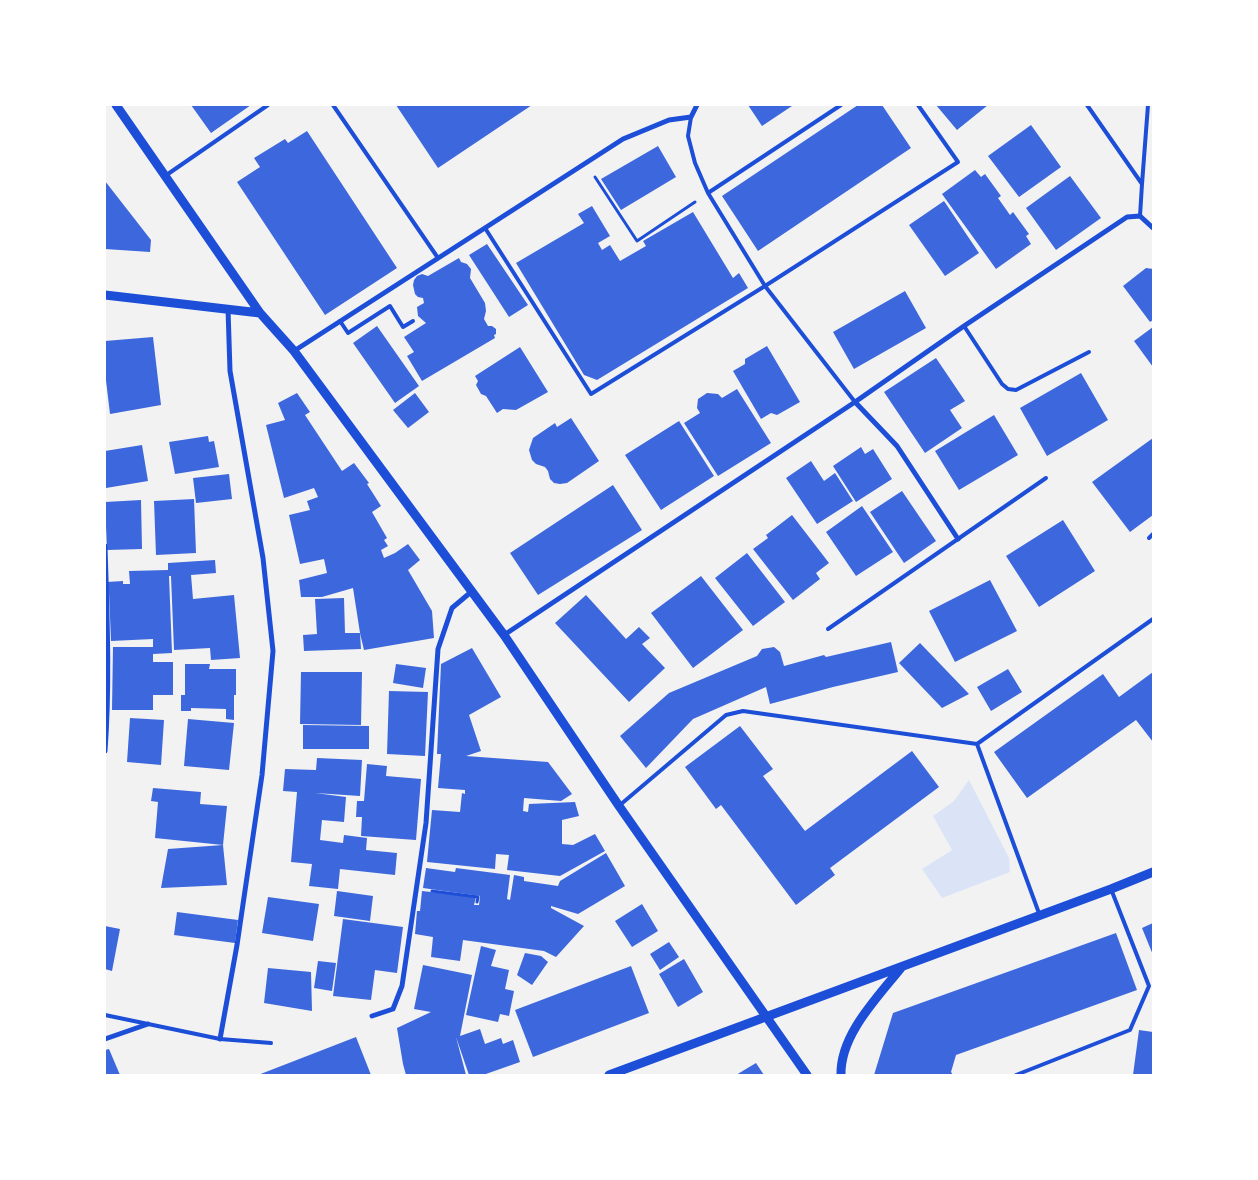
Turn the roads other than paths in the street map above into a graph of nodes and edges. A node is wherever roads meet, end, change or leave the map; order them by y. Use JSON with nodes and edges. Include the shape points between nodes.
{"nodes":[{"id":1,"x":116,"y":105,"type":"edge"},
{"id":2,"x":268,"y":105,"type":"edge"},
{"id":3,"x":333,"y":105,"type":"edge"},
{"id":4,"x":697,"y":105,"type":"edge"},
{"id":5,"x":842,"y":105,"type":"edge"},
{"id":6,"x":918,"y":105,"type":"edge"},
{"id":7,"x":1087,"y":105,"type":"edge"},
{"id":8,"x":1148,"y":105,"type":"edge"},
{"id":9,"x":691,"y":117,"type":"junction"},
{"id":10,"x":165,"y":176,"type":"junction"},
{"id":11,"x":1142,"y":184,"type":"junction"},
{"id":12,"x":708,"y":194,"type":"junction"},
{"id":13,"x":1140,"y":216,"type":"junction"},
{"id":14,"x":485,"y":228,"type":"junction"},
{"id":15,"x":1153,"y":228,"type":"edge"},
{"id":16,"x":438,"y":258,"type":"junction"},
{"id":17,"x":766,"y":286,"type":"junction"},
{"id":18,"x":105,"y":295,"type":"edge"},
{"id":19,"x":228,"y":309,"type":"junction"},
{"id":20,"x":260,"y":313,"type":"junction"},
{"id":21,"x":340,"y":321,"type":"junction"},
{"id":22,"x":413,"y":321,"type":"dead end"},
{"id":23,"x":964,"y":326,"type":"junction"},
{"id":24,"x":294,"y":351,"type":"junction"},
{"id":25,"x":1089,"y":352,"type":"dead end"},
{"id":26,"x":855,"y":402,"type":"junction"},
{"id":27,"x":1046,"y":478,"type":"dead end"},
{"id":28,"x":1153,"y":534,"type":"edge"},
{"id":29,"x":1149,"y":538,"type":"dead end"},
{"id":30,"x":958,"y":539,"type":"junction"},
{"id":31,"x":105,"y":546,"type":"edge"},
{"id":32,"x":471,"y":592,"type":"junction"},
{"id":33,"x":1153,"y":619,"type":"edge"},
{"id":34,"x":828,"y":629,"type":"dead end"},
{"id":35,"x":504,"y":635,"type":"junction"},
{"id":36,"x":977,"y":744,"type":"junction"},
{"id":37,"x":105,"y":751,"type":"edge"},
{"id":38,"x":619,"y":806,"type":"junction"},
{"id":39,"x":1153,"y":872,"type":"edge"},
{"id":40,"x":1111,"y":889,"type":"junction"},
{"id":41,"x":1040,"y":916,"type":"junction"},
{"id":42,"x":902,"y":967,"type":"junction"},
{"id":43,"x":105,"y":1015,"type":"edge"},
{"id":44,"x":372,"y":1016,"type":"dead end"},
{"id":45,"x":766,"y":1017,"type":"junction"},
{"id":46,"x":148,"y":1024,"type":"junction"},
{"id":47,"x":105,"y":1039,"type":"edge"},
{"id":48,"x":220,"y":1039,"type":"junction"},
{"id":49,"x":271,"y":1043,"type":"dead end"},
{"id":50,"x":609,"y":1075,"type":"edge"},
{"id":51,"x":807,"y":1075,"type":"edge"},
{"id":52,"x":841,"y":1075,"type":"edge"},
{"id":53,"x":1016,"y":1075,"type":"edge"}],
"edges":[{"from":1,"to":10,"type":"street"},
{"from":2,"to":10,"type":"lane"},
{"from":3,"to":16,"type":"lane"},
{"from":4,"to":9,"type":"street"},
{"from":5,"to":12,"type":"lane"},
{"from":6,"to":17,"type":"lane","via":[[958,162]]},
{"from":7,"to":11,"type":"lane"},
{"from":8,"to":11,"type":"lane"},
{"from":9,"to":12,"type":"lane","via":[[688,136],[694,163]]},
{"from":9,"to":14,"type":"street","via":[[669,120],[624,139]]},
{"from":10,"to":20,"type":"street"},
{"from":11,"to":13,"type":"lane"},
{"from":12,"to":17,"type":"lane"},
{"from":13,"to":15,"type":"street"},
{"from":13,"to":23,"type":"street","via":[[1126,217]]},
{"from":14,"to":16,"type":"street"},
{"from":14,"to":17,"type":"lane","via":[[591,394]]},
{"from":16,"to":21,"type":"street"},
{"from":17,"to":26,"type":"lane"},
{"from":18,"to":19,"type":"street"},
{"from":19,"to":20,"type":"street"},
{"from":19,"to":48,"type":"street","via":[[230,371],[263,558],[273,651],[262,775]]},
{"from":20,"to":24,"type":"street"},
{"from":21,"to":22,"type":"lane","via":[[348,333],[390,306],[403,327]]},
{"from":21,"to":24,"type":"street"},
{"from":23,"to":25,"type":"lane","via":[[1008,389],[1016,390]]},
{"from":23,"to":26,"type":"street"},
{"from":24,"to":32,"type":"street"},
{"from":26,"to":30,"type":"street","via":[[897,446]]},
{"from":26,"to":35,"type":"street"},
{"from":27,"to":30,"type":"lane"},
{"from":28,"to":29,"type":"lane"},
{"from":30,"to":34,"type":"lane"},
{"from":31,"to":37,"type":"street","via":[[108,617]]},
{"from":32,"to":35,"type":"street"},
{"from":32,"to":44,"type":"street","via":[[452,608],[438,649],[426,823],[402,986],[393,1009]]},
{"from":33,"to":36,"type":"lane"},
{"from":35,"to":38,"type":"street"},
{"from":36,"to":38,"type":"lane","via":[[743,711],[726,715]]},
{"from":36,"to":41,"type":"lane"},
{"from":38,"to":45,"type":"street"},
{"from":39,"to":40,"type":"street"},
{"from":40,"to":41,"type":"street"},
{"from":40,"to":53,"type":"lane","via":[[1149,986],[1130,1030]]},
{"from":41,"to":42,"type":"street"},
{"from":42,"to":45,"type":"street"},
{"from":42,"to":52,"type":"street","via":[[861,1018],[847,1043]]},
{"from":43,"to":46,"type":"lane"},
{"from":45,"to":50,"type":"street"},
{"from":45,"to":51,"type":"street"},
{"from":46,"to":47,"type":"street"},
{"from":46,"to":48,"type":"lane"},
{"from":48,"to":49,"type":"lane"}]}
